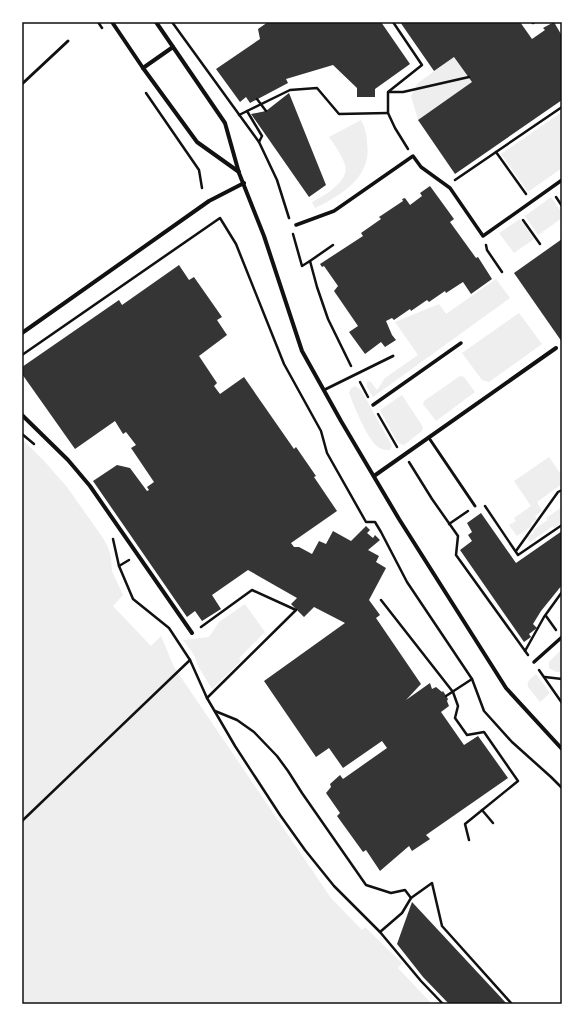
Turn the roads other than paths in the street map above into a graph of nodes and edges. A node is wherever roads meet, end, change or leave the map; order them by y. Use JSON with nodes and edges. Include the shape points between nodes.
{"nodes":[{"id":1,"x":112,"y":22,"type":"edge"},
{"id":2,"x":156,"y":22,"type":"edge"},
{"id":3,"x":68,"y":41,"type":"dead end"},
{"id":4,"x":173,"y":47,"type":"junction"},
{"id":5,"x":143,"y":68,"type":"junction"},
{"id":6,"x":22,"y":84,"type":"edge"},
{"id":7,"x":239,"y":172,"type":"junction"},
{"id":8,"x":562,"y":180,"type":"edge"},
{"id":9,"x":244,"y":183,"type":"junction"},
{"id":10,"x":296,"y":225,"type":"dead end"},
{"id":11,"x":22,"y":333,"type":"edge"},
{"id":12,"x":461,"y":343,"type":"dead end"},
{"id":13,"x":556,"y":348,"type":"dead end"},
{"id":14,"x":393,"y":356,"type":"dead end"},
{"id":15,"x":324,"y":390,"type":"junction"},
{"id":16,"x":373,"y":405,"type":"road end"},
{"id":17,"x":22,"y":415,"type":"edge"},
{"id":18,"x":429,"y":438,"type":"junction"},
{"id":19,"x":374,"y":476,"type":"junction"},
{"id":20,"x":475,"y":506,"type":"road end"},
{"id":21,"x":192,"y":633,"type":"dead end"},
{"id":22,"x":561,"y":637,"type":"edge"},
{"id":23,"x":534,"y":662,"type":"road end"},
{"id":24,"x":562,"y":749,"type":"edge"}],
"edges":[{"from":1,"to":5,"type":"street"},
{"from":2,"to":4,"type":"street"},
{"from":3,"to":6,"type":"lane"},
{"from":4,"to":5,"type":"street"},
{"from":4,"to":7,"type":"street","via":[[225,123]]},
{"from":5,"to":7,"type":"street","via":[[198,142]]},
{"from":7,"to":9,"type":"street"},
{"from":8,"to":10,"type":"street","via":[[483,236],[450,188],[421,167],[412,156],[334,211]]},
{"from":9,"to":11,"type":"street","via":[[209,201]]},
{"from":9,"to":15,"type":"street","via":[[302,351]]},
{"from":12,"to":16,"type":"street"},
{"from":13,"to":18,"type":"street"},
{"from":14,"to":15,"type":"lane"},
{"from":15,"to":19,"type":"street"},
{"from":17,"to":21,"type":"street","via":[[68,460],[90,486]]},
{"from":18,"to":19,"type":"street"},
{"from":18,"to":20,"type":"lane"},
{"from":19,"to":24,"type":"street","via":[[506,688]]},
{"from":22,"to":23,"type":"street"}]}
